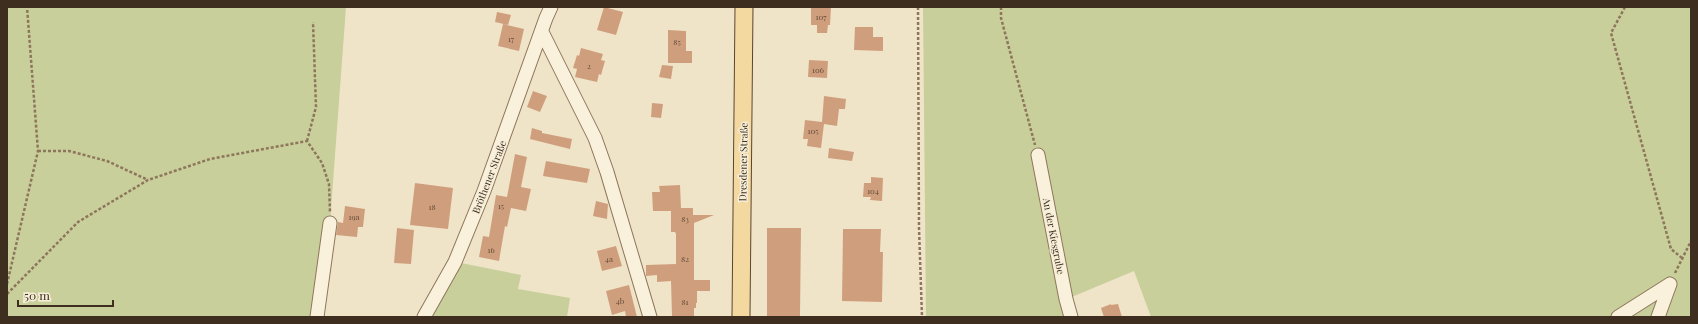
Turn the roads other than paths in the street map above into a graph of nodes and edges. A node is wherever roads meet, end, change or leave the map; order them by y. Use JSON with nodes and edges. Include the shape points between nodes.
{"nodes":[{"id":1,"x":538,"y":7,"type":"edge"},
{"id":2,"x":744,"y":7,"type":"edge"},
{"id":3,"x":548,"y":13,"type":"edge"},
{"id":4,"x":542,"y":32,"type":"junction"},
{"id":5,"x":1038,"y":155,"type":"road end"},
{"id":6,"x":330,"y":223,"type":"road end"},
{"id":7,"x":317,"y":317,"type":"edge"},
{"id":8,"x":424,"y":317,"type":"edge"},
{"id":9,"x":650,"y":317,"type":"edge"},
{"id":10,"x":741,"y":317,"type":"edge"},
{"id":11,"x":1071,"y":317,"type":"edge"},
{"id":12,"x":1618,"y":317,"type":"edge"},
{"id":13,"x":1658,"y":317,"type":"edge"}],
"edges":[{"from":1,"to":3,"type":"street","name":"Bröthener Straße"},
{"from":2,"to":10,"type":"main road","name":"Dresdener Straße"},
{"from":3,"to":4,"type":"street","name":"Bröthener Straße"},
{"from":4,"to":8,"type":"street","name":"Bröthener Straße","via":[[484,191],[455,262]]},
{"from":4,"to":9,"type":"street","via":[[595,138]]},
{"from":5,"to":11,"type":"street","name":"An der Kiesgrube"},
{"from":6,"to":7,"type":"street"},
{"from":12,"to":13,"type":"street","via":[[1670,284]]}]}
